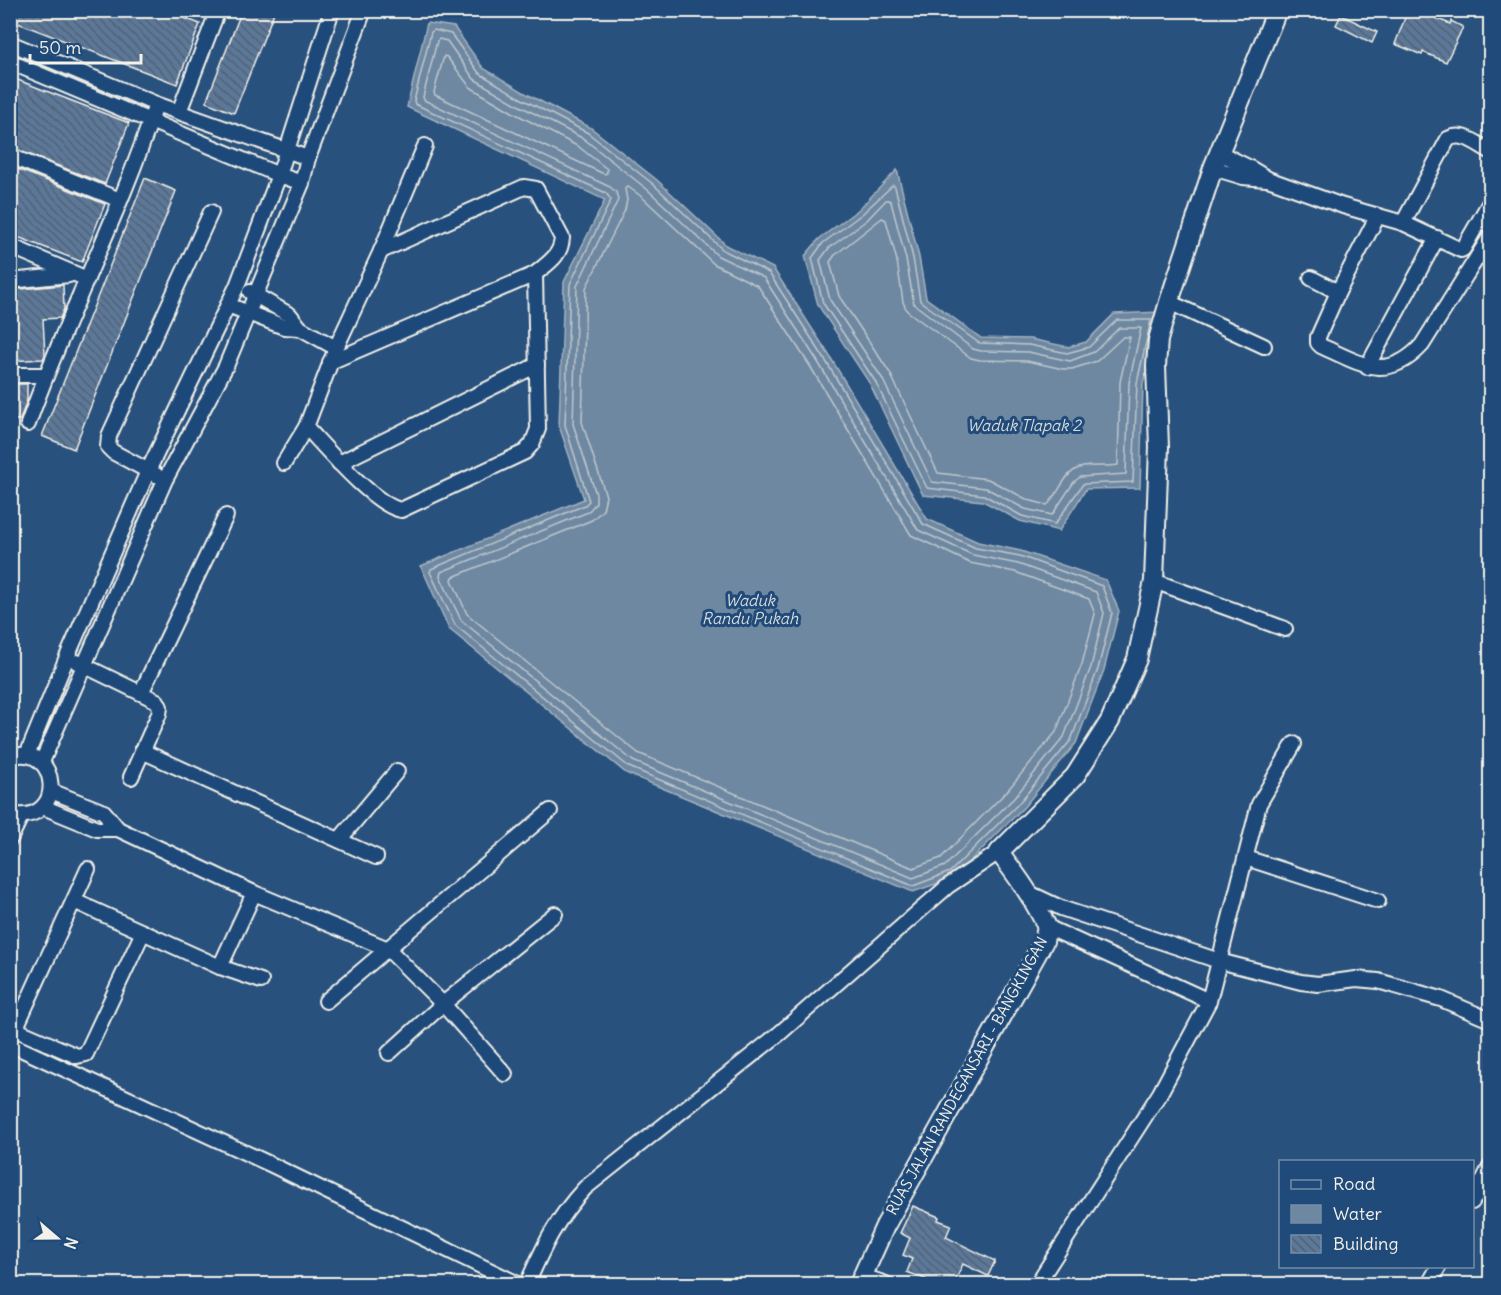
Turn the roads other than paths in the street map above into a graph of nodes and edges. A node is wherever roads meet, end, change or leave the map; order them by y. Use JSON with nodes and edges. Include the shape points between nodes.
{"nodes":[{"id":1,"x":218,"y":10,"type":"edge"},
{"id":2,"x":332,"y":10,"type":"edge"},
{"id":3,"x":364,"y":10,"type":"edge"},
{"id":4,"x":1277,"y":10,"type":"edge"},
{"id":5,"x":10,"y":43,"type":"edge"},
{"id":6,"x":10,"y":62,"type":"edge"},
{"id":7,"x":156,"y":104,"type":"junction"},
{"id":8,"x":179,"y":112,"type":"junction"},
{"id":9,"x":150,"y":120,"type":"junction"},
{"id":10,"x":425,"y":146,"type":"dead end"},
{"id":11,"x":286,"y":149,"type":"junction"},
{"id":12,"x":1491,"y":151,"type":"edge"},
{"id":13,"x":10,"y":156,"type":"edge"},
{"id":14,"x":308,"y":158,"type":"junction"},
{"id":15,"x":1216,"y":161,"type":"junction"},
{"id":16,"x":279,"y":175,"type":"junction"},
{"id":17,"x":302,"y":183,"type":"junction"},
{"id":18,"x":120,"y":200,"type":"junction"},
{"id":19,"x":1491,"y":202,"type":"edge"},
{"id":20,"x":211,"y":212,"type":"dead end"},
{"id":21,"x":1377,"y":217,"type":"junction"},
{"id":22,"x":1403,"y":223,"type":"junction"},
{"id":23,"x":1491,"y":237,"type":"edge"},
{"id":24,"x":1437,"y":238,"type":"junction"},
{"id":25,"x":10,"y":246,"type":"edge"},
{"id":26,"x":1463,"y":249,"type":"junction"},
{"id":27,"x":381,"y":251,"type":"junction"},
{"id":28,"x":1478,"y":256,"type":"junction"},
{"id":29,"x":72,"y":274,"type":"junction"},
{"id":30,"x":535,"y":274,"type":"junction"},
{"id":31,"x":1311,"y":278,"type":"dead end"},
{"id":32,"x":87,"y":279,"type":"junction"},
{"id":33,"x":10,"y":281,"type":"edge"},
{"id":34,"x":237,"y":286,"type":"junction"},
{"id":35,"x":1338,"y":292,"type":"junction"},
{"id":36,"x":256,"y":295,"type":"junction"},
{"id":37,"x":1168,"y":302,"type":"junction"},
{"id":38,"x":228,"y":305,"type":"junction"},
{"id":39,"x":248,"y":313,"type":"junction"},
{"id":40,"x":300,"y":328,"type":"junction"},
{"id":41,"x":1264,"y":346,"type":"dead end"},
{"id":42,"x":336,"y":348,"type":"junction"},
{"id":43,"x":330,"y":362,"type":"junction"},
{"id":44,"x":537,"y":365,"type":"junction"},
{"id":45,"x":1367,"y":367,"type":"junction"},
{"id":46,"x":10,"y":375,"type":"edge"},
{"id":47,"x":45,"y":375,"type":"junction"},
{"id":48,"x":28,"y":424,"type":"dead end"},
{"id":49,"x":306,"y":427,"type":"junction"},
{"id":50,"x":284,"y":463,"type":"dead end"},
{"id":51,"x":339,"y":463,"type":"junction"},
{"id":52,"x":148,"y":471,"type":"junction"},
{"id":53,"x":165,"y":480,"type":"junction"},
{"id":54,"x":226,"y":516,"type":"dead end"},
{"id":55,"x":1154,"y":581,"type":"junction"},
{"id":56,"x":1285,"y":628,"type":"dead end"},
{"id":57,"x":67,"y":657,"type":"junction"},
{"id":58,"x":85,"y":665,"type":"junction"},
{"id":59,"x":141,"y":693,"type":"junction"},
{"id":60,"x":1294,"y":744,"type":"dead end"},
{"id":61,"x":142,"y":751,"type":"junction"},
{"id":62,"x":27,"y":755,"type":"junction"},
{"id":63,"x":10,"y":757,"type":"edge"},
{"id":64,"x":42,"y":762,"type":"junction"},
{"id":65,"x":397,"y":771,"type":"dead end"},
{"id":66,"x":131,"y":777,"type":"dead end"},
{"id":67,"x":51,"y":791,"type":"junction"},
{"id":68,"x":43,"y":807,"type":"junction"},
{"id":69,"x":550,"y":811,"type":"dead end"},
{"id":70,"x":16,"y":815,"type":"edge"},
{"id":71,"x":118,"y":829,"type":"junction"},
{"id":72,"x":10,"y":839,"type":"edge"},
{"id":73,"x":339,"y":840,"type":"junction"},
{"id":74,"x":999,"y":852,"type":"junction"},
{"id":75,"x":376,"y":857,"type":"dead end"},
{"id":76,"x":1246,"y":858,"type":"junction"},
{"id":77,"x":88,"y":869,"type":"dead end"},
{"id":78,"x":254,"y":892,"type":"junction"},
{"id":79,"x":1029,"y":893,"type":"junction"},
{"id":80,"x":74,"y":901,"type":"junction"},
{"id":81,"x":1378,"y":901,"type":"dead end"},
{"id":82,"x":555,"y":914,"type":"dead end"},
{"id":83,"x":1047,"y":927,"type":"junction"},
{"id":84,"x":143,"y":932,"type":"junction"},
{"id":85,"x":388,"y":949,"type":"junction"},
{"id":86,"x":1219,"y":961,"type":"junction"},
{"id":87,"x":220,"y":967,"type":"junction"},
{"id":88,"x":261,"y":981,"type":"dead end"},
{"id":89,"x":326,"y":1001,"type":"dead end"},
{"id":90,"x":1209,"y":1001,"type":"junction"},
{"id":91,"x":443,"y":1004,"type":"junction"},
{"id":92,"x":1491,"y":1020,"type":"edge"},
{"id":93,"x":10,"y":1044,"type":"edge"},
{"id":94,"x":389,"y":1053,"type":"dead end"},
{"id":95,"x":506,"y":1074,"type":"dead end"},
{"id":96,"x":1491,"y":1167,"type":"edge"},
{"id":97,"x":1474,"y":1200,"type":"edge"},
{"id":98,"x":1438,"y":1268,"type":"edge"},
{"id":99,"x":861,"y":1280,"type":"edge"},
{"id":100,"x":518,"y":1284,"type":"edge"},
{"id":101,"x":527,"y":1284,"type":"edge"},
{"id":102,"x":886,"y":1284,"type":"edge"},
{"id":103,"x":1037,"y":1284,"type":"edge"},
{"id":104,"x":1430,"y":1284,"type":"edge"}],
"edges":[{"from":1,"to":8,"type":"street"},
{"from":2,"to":11,"type":"street"},
{"from":3,"to":14,"type":"street"},
{"from":4,"to":15,"type":"main road"},
{"from":5,"to":7,"type":"street"},
{"from":6,"to":9,"type":"street"},
{"from":7,"to":8,"type":"street"},
{"from":7,"to":9,"type":"street"},
{"from":8,"to":11,"type":"street"},
{"from":9,"to":16,"type":"street"},
{"from":9,"to":18,"type":"street"},
{"from":10,"to":27,"type":"street"},
{"from":11,"to":14,"type":"street"},
{"from":11,"to":16,"type":"street"},
{"from":12,"to":22,"type":"street","via":[[1468,138],[1448,139]]},
{"from":13,"to":18,"type":"street"},
{"from":14,"to":17,"type":"street"},
{"from":15,"to":21,"type":"street","via":[[1243,177],[1268,179]]},
{"from":15,"to":37,"type":"main road"},
{"from":16,"to":17,"type":"street"},
{"from":16,"to":34,"type":"street"},
{"from":17,"to":36,"type":"street"},
{"from":18,"to":32,"type":"street"},
{"from":19,"to":26,"type":"street"},
{"from":20,"to":52,"type":"street","via":[[109,436],[108,447]]},
{"from":21,"to":22,"type":"street"},
{"from":21,"to":35,"type":"street"},
{"from":22,"to":24,"type":"street"},
{"from":23,"to":28,"type":"street"},
{"from":24,"to":26,"type":"street"},
{"from":24,"to":45,"type":"street"},
{"from":25,"to":29,"type":"street"},
{"from":26,"to":28,"type":"street"},
{"from":27,"to":30,"type":"street","via":[[524,187],[531,188],[536,189],[562,238],[556,257]]},
{"from":27,"to":42,"type":"street"},
{"from":28,"to":45,"type":"street","via":[[1422,345],[1397,365]]},
{"from":29,"to":32,"type":"street"},
{"from":29,"to":33,"type":"street"},
{"from":30,"to":43,"type":"street"},
{"from":30,"to":44,"type":"street"},
{"from":31,"to":35,"type":"street"},
{"from":32,"to":47,"type":"street"},
{"from":34,"to":36,"type":"street"},
{"from":34,"to":38,"type":"street"},
{"from":35,"to":45,"type":"street","via":[[1318,343]]},
{"from":36,"to":39,"type":"street"},
{"from":36,"to":40,"type":"street","via":[[290,315]]},
{"from":37,"to":41,"type":"street"},
{"from":37,"to":55,"type":"main road","via":[[1156,366],[1159,447]]},
{"from":38,"to":39,"type":"street"},
{"from":38,"to":52,"type":"street"},
{"from":39,"to":40,"type":"street","via":[[284,327]]},
{"from":39,"to":53,"type":"street","via":[[226,366]]},
{"from":40,"to":42,"type":"street"},
{"from":42,"to":43,"type":"street"},
{"from":43,"to":49,"type":"street"},
{"from":44,"to":51,"type":"street"},
{"from":44,"to":51,"type":"street","via":[[538,429],[525,452],[401,510],[385,505]]},
{"from":46,"to":47,"type":"street"},
{"from":47,"to":48,"type":"street"},
{"from":49,"to":50,"type":"street"},
{"from":49,"to":51,"type":"street"},
{"from":52,"to":53,"type":"street"},
{"from":52,"to":57,"type":"street"},
{"from":53,"to":58,"type":"street"},
{"from":54,"to":59,"type":"street"},
{"from":55,"to":56,"type":"street"},
{"from":55,"to":74,"type":"main road","via":[[1137,659],[1110,721],[1075,777]]},
{"from":57,"to":58,"type":"street"},
{"from":57,"to":62,"type":"street"},
{"from":58,"to":59,"type":"street"},
{"from":58,"to":64,"type":"street"},
{"from":59,"to":61,"type":"street","via":[[157,701],[160,707]]},
{"from":60,"to":76,"type":"street","via":[[1259,804]]},
{"from":61,"to":66,"type":"street"},
{"from":61,"to":73,"type":"street"},
{"from":62,"to":63,"type":"street"},
{"from":62,"to":64,"type":"street"},
{"from":64,"to":67,"type":"street","via":[[51,776]]},
{"from":65,"to":73,"type":"street"},
{"from":67,"to":68,"type":"street"},
{"from":67,"to":71,"type":"street","via":[[104,812]]},
{"from":68,"to":70,"type":"street","via":[[35,813]]},
{"from":68,"to":71,"type":"street","via":[[97,829]]},
{"from":69,"to":85,"type":"street"},
{"from":70,"to":72,"type":"street"},
{"from":71,"to":78,"type":"street"},
{"from":73,"to":75,"type":"street"},
{"from":74,"to":79,"type":"main road","name":"RUAS JALAN RANDEGANSARI - BANGKINGAN"},
{"from":74,"to":101,"type":"street","via":[[948,886],[780,1034],[585,1188],[552,1230]]},
{"from":76,"to":81,"type":"street"},
{"from":76,"to":86,"type":"street"},
{"from":77,"to":80,"type":"street"},
{"from":78,"to":85,"type":"street"},
{"from":78,"to":87,"type":"street"},
{"from":79,"to":83,"type":"main road","name":"RUAS JALAN RANDEGANSARI - BANGKINGAN"},
{"from":79,"to":86,"type":"street","via":[[1061,908]]},
{"from":80,"to":84,"type":"street"},
{"from":80,"to":84,"type":"street","via":[[18,1023],[19,1031],[77,1056],[86,1054]]},
{"from":82,"to":91,"type":"street"},
{"from":83,"to":90,"type":"street"},
{"from":83,"to":99,"type":"main road","name":"RUAS JALAN RANDEGANSARI - BANGKINGAN","via":[[1044,941],[891,1216]]},
{"from":84,"to":87,"type":"street"},
{"from":85,"to":89,"type":"street"},
{"from":85,"to":91,"type":"street"},
{"from":86,"to":90,"type":"street"},
{"from":86,"to":92,"type":"street","via":[[1301,982],[1378,981],[1441,999]]},
{"from":87,"to":88,"type":"street"},
{"from":90,"to":103,"type":"street","via":[[1160,1093]]},
{"from":91,"to":94,"type":"street"},
{"from":91,"to":95,"type":"street"},
{"from":93,"to":100,"type":"street"},
{"from":96,"to":97,"type":"street"},
{"from":98,"to":104,"type":"street"},
{"from":99,"to":102,"type":"street"}]}
